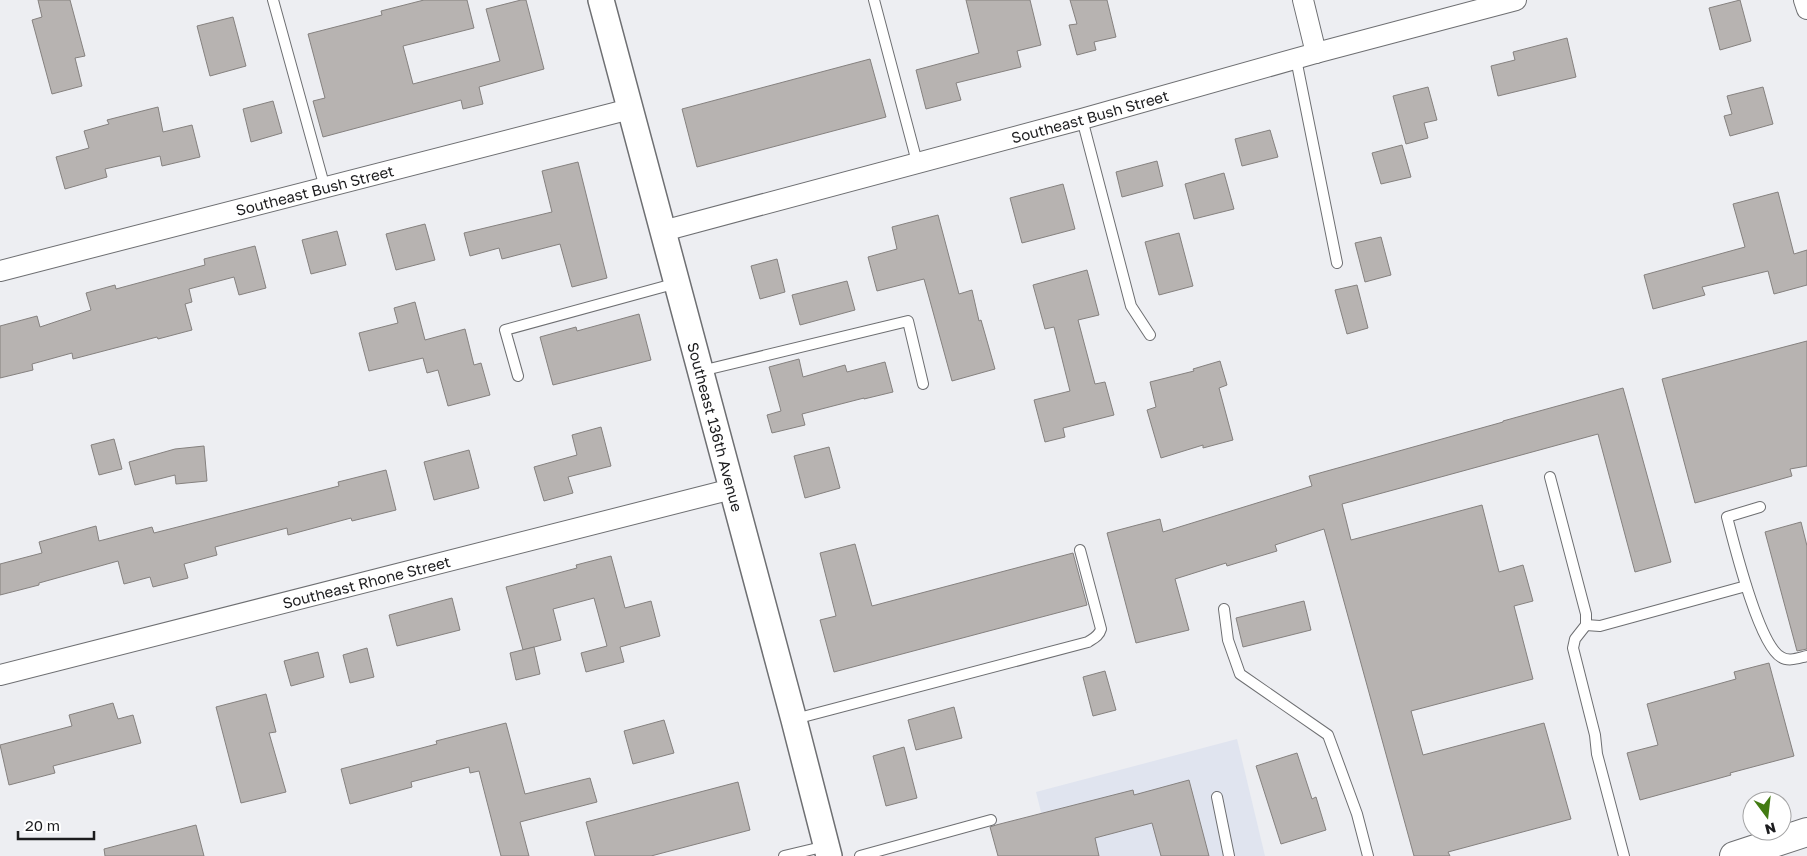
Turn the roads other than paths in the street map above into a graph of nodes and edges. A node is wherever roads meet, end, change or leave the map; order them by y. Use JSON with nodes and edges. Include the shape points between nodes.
{"nodes":[{"id":1,"x":273,"y":0,"type":"edge"},
{"id":2,"x":601,"y":0,"type":"edge"},
{"id":3,"x":874,"y":0,"type":"edge"},
{"id":4,"x":1303,"y":0,"type":"edge"},
{"id":5,"x":1516,"y":0,"type":"edge"},
{"id":6,"x":1804,"y":0,"type":"edge"},
{"id":7,"x":1807,"y":9,"type":"edge"},
{"id":8,"x":1316,"y":53,"type":"junction"},
{"id":9,"x":1296,"y":59,"type":"junction"},
{"id":10,"x":630,"y":109,"type":"junction"},
{"id":11,"x":1082,"y":119,"type":"junction"},
{"id":12,"x":917,"y":162,"type":"junction"},
{"id":13,"x":325,"y":188,"type":"junction"},
{"id":14,"x":663,"y":231,"type":"junction"},
{"id":15,"x":1337,"y":263,"type":"dead end"},
{"id":16,"x":0,"y":271,"type":"edge"},
{"id":17,"x":677,"y":283,"type":"junction"},
{"id":18,"x":1150,"y":335,"type":"dead end"},
{"id":19,"x":700,"y":371,"type":"junction"},
{"id":20,"x":518,"y":376,"type":"dead end"},
{"id":21,"x":923,"y":384,"type":"dead end"},
{"id":22,"x":1550,"y":477,"type":"dead end"},
{"id":23,"x":732,"y":489,"type":"junction"},
{"id":24,"x":1760,"y":507,"type":"dead end"},
{"id":25,"x":1080,"y":550,"type":"dead end"},
{"id":26,"x":1746,"y":586,"type":"junction"},
{"id":27,"x":1224,"y":610,"type":"dead end"},
{"id":28,"x":1586,"y":625,"type":"junction"},
{"id":29,"x":1807,"y":656,"type":"edge"},
{"id":30,"x":0,"y":675,"type":"edge"},
{"id":31,"x":794,"y":720,"type":"junction"},
{"id":32,"x":1217,"y":797,"type":"dead end"},
{"id":33,"x":991,"y":820,"type":"dead end"},
{"id":34,"x":1806,"y":836,"type":"edge"},
{"id":35,"x":827,"y":851,"type":"edge"},
{"id":36,"x":784,"y":856,"type":"edge"},
{"id":37,"x":860,"y":856,"type":"edge"},
{"id":38,"x":1229,"y":856,"type":"edge"},
{"id":39,"x":1368,"y":856,"type":"edge"},
{"id":40,"x":1624,"y":856,"type":"edge"},
{"id":41,"x":1734,"y":856,"type":"edge"}],
"edges":[{"from":1,"to":13,"type":"lane"},
{"from":2,"to":10,"type":"street","name":"Southeast 136th Avenue"},
{"from":3,"to":12,"type":"lane"},
{"from":4,"to":8,"type":"street"},
{"from":5,"to":8,"type":"street","name":"Southeast Bush Street"},
{"from":6,"to":7,"type":"street"},
{"from":8,"to":9,"type":"street","name":"Southeast Bush Street"},
{"from":9,"to":11,"type":"street","name":"Southeast Bush Street"},
{"from":9,"to":15,"type":"lane"},
{"from":10,"to":13,"type":"street","name":"Southeast Bush Street"},
{"from":10,"to":14,"type":"street","name":"Southeast 136th Avenue"},
{"from":11,"to":12,"type":"street","name":"Southeast Bush Street"},
{"from":11,"to":18,"type":"lane","via":[[1131,306]]},
{"from":12,"to":14,"type":"street","name":"Southeast Bush Street"},
{"from":13,"to":16,"type":"street","name":"Southeast Bush Street"},
{"from":14,"to":17,"type":"street","name":"Southeast 136th Avenue"},
{"from":17,"to":19,"type":"street","name":"Southeast 136th Avenue"},
{"from":17,"to":20,"type":"lane","via":[[505,330]]},
{"from":19,"to":21,"type":"lane","via":[[908,320]]},
{"from":19,"to":23,"type":"street","name":"Southeast 136th Avenue"},
{"from":22,"to":28,"type":"lane","via":[[1586,614]]},
{"from":23,"to":30,"type":"street","name":"Southeast Rhone Street"},
{"from":23,"to":31,"type":"street","name":"Southeast 136th Avenue"},
{"from":24,"to":26,"type":"lane","via":[[1727,517]]},
{"from":25,"to":31,"type":"lane","via":[[1101,629],[1096,637]]},
{"from":26,"to":28,"type":"lane","via":[[1600,626]]},
{"from":26,"to":29,"type":"lane","via":[[1771,648],[1783,659]]},
{"from":27,"to":39,"type":"lane","via":[[1228,640],[1240,674],[1328,735],[1357,814]]},
{"from":28,"to":40,"type":"lane","via":[[1575,639],[1573,648]]},
{"from":31,"to":35,"type":"street","name":"Southeast 136th Avenue"},
{"from":32,"to":38,"type":"lane"},
{"from":33,"to":37,"type":"lane"},
{"from":34,"to":41,"type":"main road"},
{"from":35,"to":36,"type":"lane"}]}
